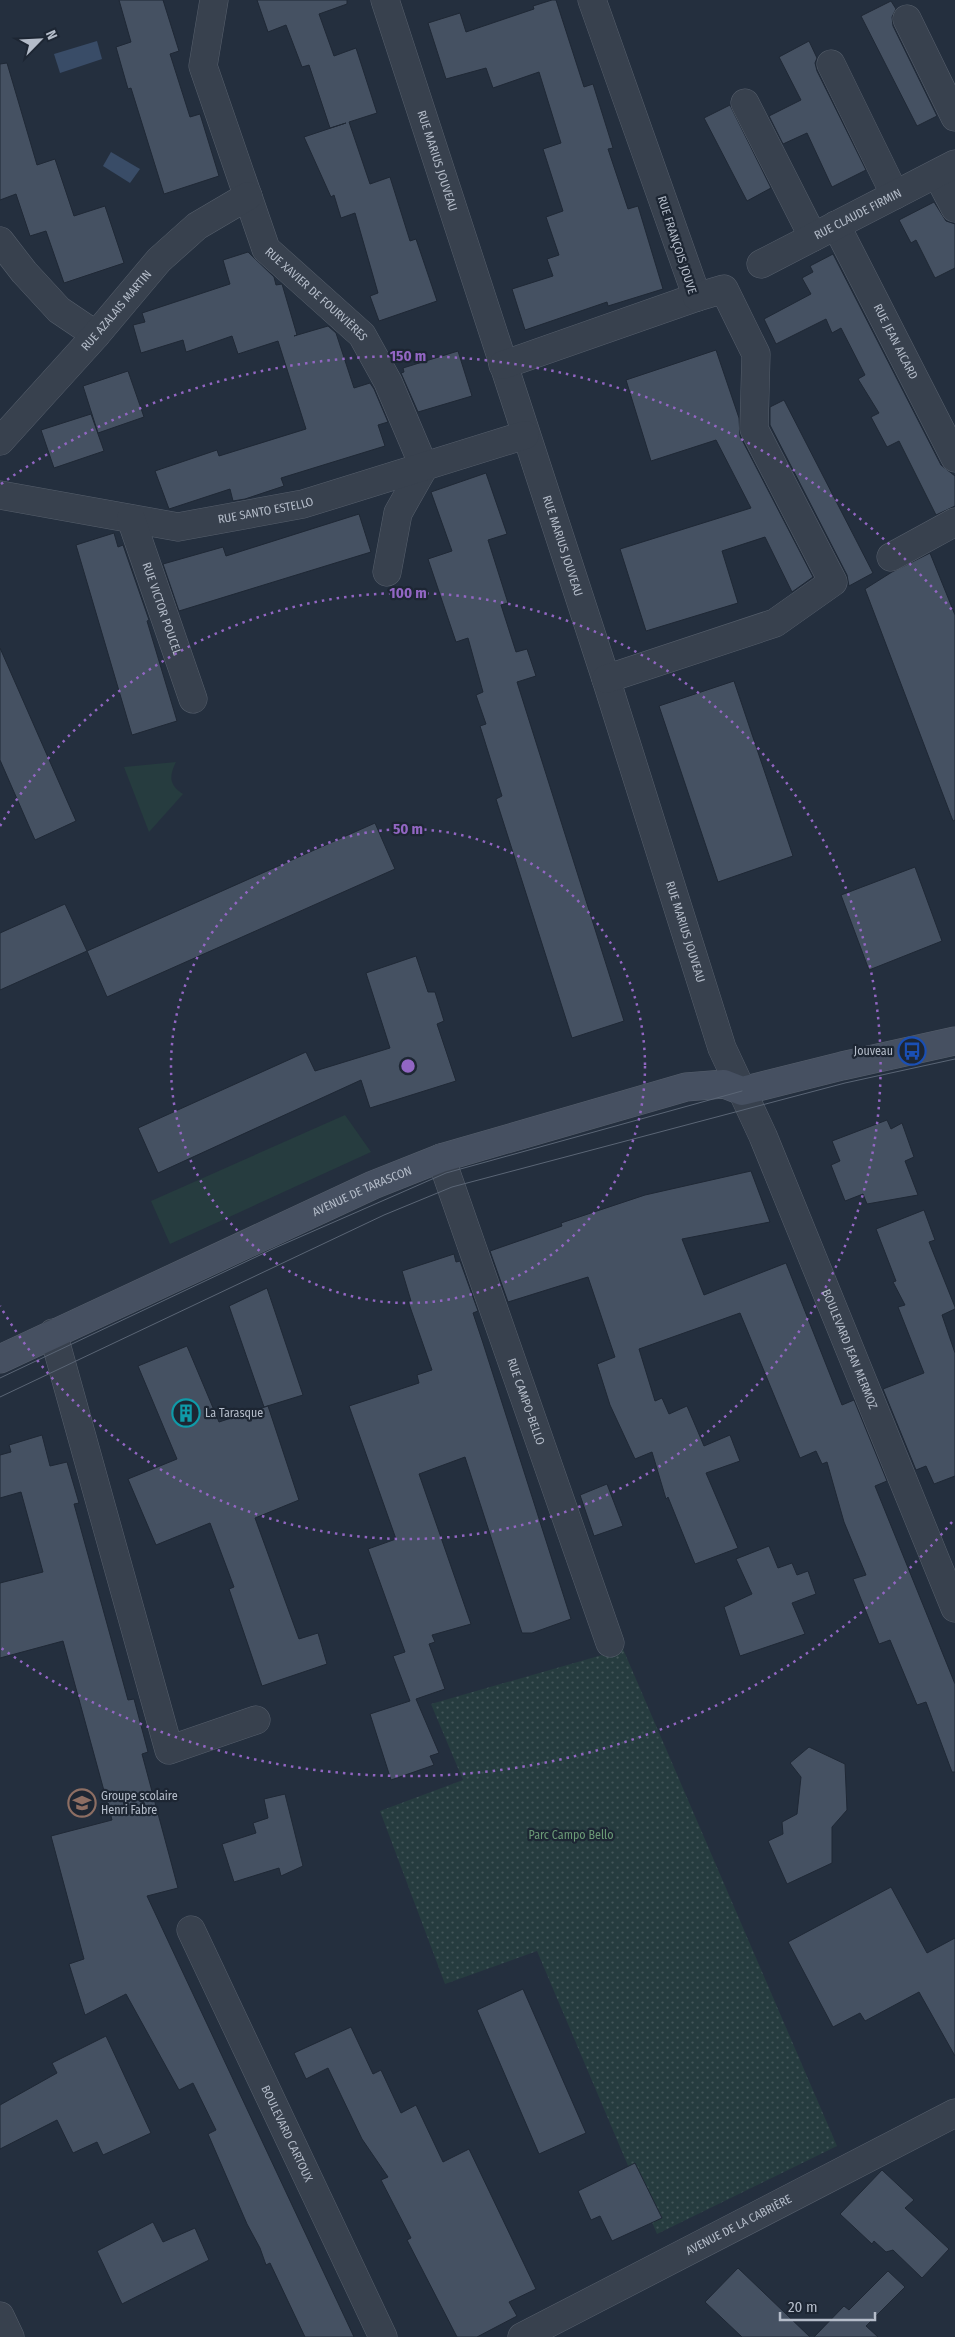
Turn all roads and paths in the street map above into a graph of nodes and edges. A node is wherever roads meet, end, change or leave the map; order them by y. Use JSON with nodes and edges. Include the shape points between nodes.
{"nodes":[{"id":1,"x":214,"y":0,"type":"edge"},
{"id":2,"x":385,"y":0,"type":"edge"},
{"id":3,"x":592,"y":0,"type":"edge"},
{"id":4,"x":906,"y":19,"type":"dead end"},
{"id":5,"x":831,"y":64,"type":"dead end"},
{"id":6,"x":745,"y":104,"type":"dead end"},
{"id":7,"x":955,"y":117,"type":"edge"},
{"id":8,"x":946,"y":169,"type":"edge"},
{"id":9,"x":895,"y":195,"type":"junction"},
{"id":10,"x":248,"y":196,"type":"junction"},
{"id":11,"x":955,"y":208,"type":"edge"},
{"id":12,"x":825,"y":231,"type":"junction"},
{"id":13,"x":0,"y":241,"type":"edge"},
{"id":14,"x":761,"y":264,"type":"dead end"},
{"id":15,"x":696,"y":298,"type":"junction"},
{"id":16,"x":96,"y":335,"type":"junction"},
{"id":17,"x":503,"y":365,"type":"junction"},
{"id":18,"x":525,"y":435,"type":"junction"},
{"id":19,"x":0,"y":441,"type":"edge"},
{"id":20,"x":955,"y":458,"type":"edge"},
{"id":21,"x":424,"y":467,"type":"junction"},
{"id":22,"x":0,"y":496,"type":"edge"},
{"id":23,"x":131,"y":519,"type":"junction"},
{"id":24,"x":955,"y":522,"type":"edge"},
{"id":25,"x":891,"y":557,"type":"dead end"},
{"id":26,"x":387,"y":572,"type":"dead end"},
{"id":27,"x":606,"y":679,"type":"junction"},
{"id":28,"x":193,"y":699,"type":"dead end"},
{"id":29,"x":955,"y":1041,"type":"edge"},
{"id":30,"x":742,"y":1090,"type":"junction"},
{"id":31,"x":441,"y":1158,"type":"junction"},
{"id":32,"x":53,"y":1333,"type":"junction"},
{"id":33,"x":0,"y":1358,"type":"edge"},
{"id":34,"x":955,"y":1608,"type":"edge"},
{"id":35,"x":610,"y":1643,"type":"dead end"},
{"id":36,"x":256,"y":1720,"type":"dead end"},
{"id":37,"x":191,"y":1930,"type":"dead end"},
{"id":38,"x":955,"y":2113,"type":"edge"},
{"id":39,"x":0,"y":2316,"type":"edge"},
{"id":40,"x":10,"y":2337,"type":"edge"},
{"id":41,"x":383,"y":2337,"type":"edge"},
{"id":42,"x":522,"y":2337,"type":"edge"}],
"edges":[{"from":1,"to":10,"type":"street","name":"RUE XAVIER DE FOURVIÈRES","via":[[203,66]]},
{"from":2,"to":17,"type":"street","name":"RUE MARIUS JOUVEAU"},
{"from":3,"to":15,"type":"street","name":"RUE FRANÇOIS JOUVE"},
{"from":4,"to":7,"type":"street"},
{"from":5,"to":9,"type":"street"},
{"from":6,"to":12,"type":"street","name":"RUE JEAN AICARD"},
{"from":8,"to":9,"type":"street","name":"RUE CLAUDE FIRMIN"},
{"from":8,"to":11,"type":"street"},
{"from":9,"to":12,"type":"street","name":"RUE CLAUDE FIRMIN"},
{"from":10,"to":16,"type":"street","name":"RUE AZALAIS MARTIN","via":[[197,226],[159,260]]},
{"from":10,"to":21,"type":"street","name":"RUE XAVIER DE FOURVIÈRES","via":[[266,249],[362,335],[388,382]]},
{"from":12,"to":14,"type":"street","name":"RUE CLAUDE FIRMIN"},
{"from":12,"to":20,"type":"street","name":"RUE JEAN AICARD"},
{"from":13,"to":16,"type":"street","via":[[59,310]]},
{"from":15,"to":17,"type":"street","name":"RUE FRANÇOIS JOUVE"},
{"from":15,"to":27,"type":"street","via":[[724,289],[756,354],[754,429],[832,582],[775,623]]},
{"from":16,"to":19,"type":"street","name":"RUE AZALAIS MARTIN"},
{"from":17,"to":18,"type":"street","name":"RUE MARIUS JOUVEAU"},
{"from":18,"to":21,"type":"street","name":"RUE SANTO ESTELLO"},
{"from":18,"to":27,"type":"street","name":"RUE MARIUS JOUVEAU"},
{"from":21,"to":23,"type":"street","name":"RUE SANTO ESTELLO","via":[[303,504],[178,527]]},
{"from":21,"to":26,"type":"street","via":[[398,513]]},
{"from":22,"to":23,"type":"street","name":"RUE SANTO ESTELLO"},
{"from":23,"to":28,"type":"street","name":"RUE VICTOR POUCEL"},
{"from":24,"to":25,"type":"street"},
{"from":27,"to":30,"type":"street","name":"RUE MARIUS JOUVEAU","via":[[722,1048]]},
{"from":29,"to":30,"type":"street"},
{"from":30,"to":31,"type":"street","name":"AVENUE DE TARASCON","via":[[724,1084],[686,1087]]},
{"from":30,"to":34,"type":"street","name":"BOULEVARD JEAN MERMOZ"},
{"from":31,"to":32,"type":"street","name":"AVENUE DE TARASCON","via":[[372,1185]]},
{"from":31,"to":35,"type":"street","name":"RUE CAMPO-BELLO"},
{"from":32,"to":33,"type":"street","name":"AVENUE DE TARASCON"},
{"from":32,"to":36,"type":"street","via":[[170,1750]]},
{"from":37,"to":41,"type":"street","name":"BOULEVARD CARTOUX"},
{"from":38,"to":42,"type":"street","name":"AVENUE DE LA CABRIÈRE"},
{"from":39,"to":40,"type":"street"}]}
